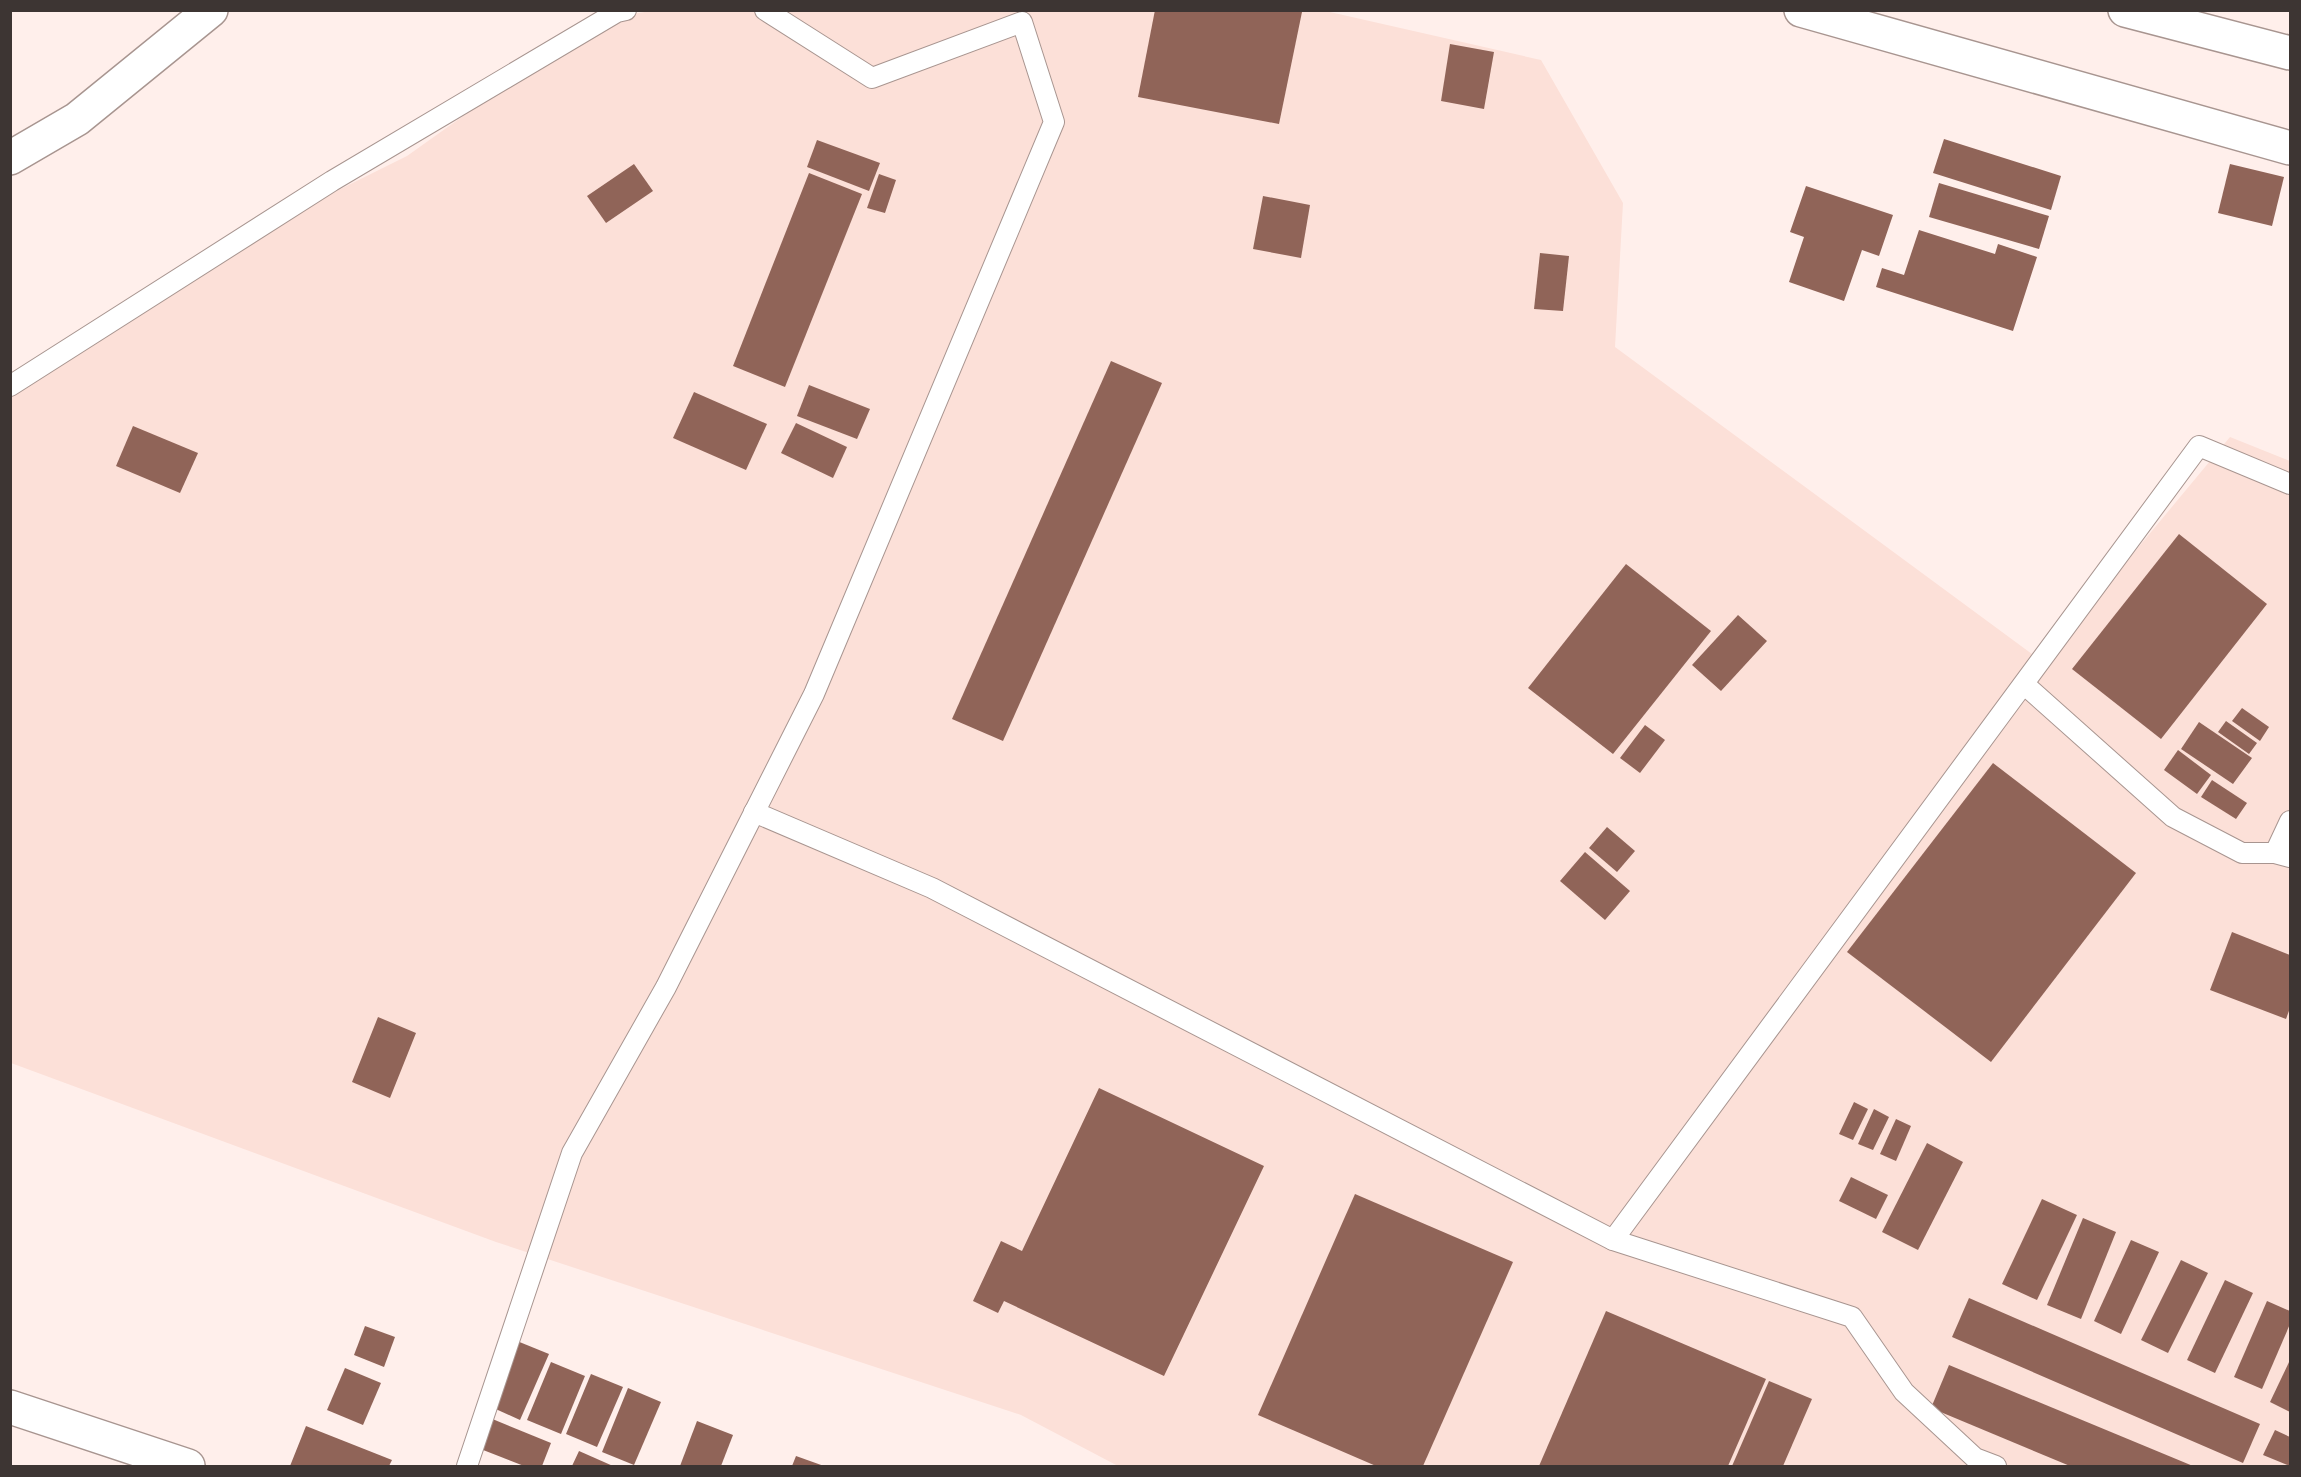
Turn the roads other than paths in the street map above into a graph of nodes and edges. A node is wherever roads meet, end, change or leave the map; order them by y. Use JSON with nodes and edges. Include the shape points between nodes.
{"nodes":[{"id":1,"x":211,"y":10,"type":"edge"},
{"id":2,"x":626,"y":10,"type":"edge"},
{"id":3,"x":765,"y":10,"type":"edge"},
{"id":4,"x":1801,"y":10,"type":"edge"},
{"id":5,"x":2125,"y":10,"type":"edge"},
{"id":6,"x":2290,"y":53,"type":"edge"},
{"id":7,"x":2290,"y":148,"type":"edge"},
{"id":8,"x":10,"y":158,"type":"edge"},
{"id":9,"x":10,"y":386,"type":"edge"},
{"id":10,"x":2290,"y":484,"type":"edge"},
{"id":11,"x":2025,"y":685,"type":"junction"},
{"id":12,"x":754,"y":812,"type":"junction"},
{"id":13,"x":2290,"y":821,"type":"edge"},
{"id":14,"x":2283,"y":855,"type":"edge"},
{"id":15,"x":1613,"y":1240,"type":"junction"},
{"id":16,"x":10,"y":1407,"type":"edge"},
{"id":17,"x":188,"y":1467,"type":"edge"},
{"id":18,"x":467,"y":1467,"type":"edge"},
{"id":19,"x":1996,"y":1467,"type":"edge"}],
"edges":[{"from":1,"to":8,"type":"street","via":[[77,119]]},
{"from":2,"to":9,"type":"lane","via":[[332,181]]},
{"from":3,"to":12,"type":"lane","via":[[872,78],[1022,22],[1054,122],[814,694]]},
{"from":4,"to":7,"type":"street"},
{"from":5,"to":6,"type":"street"},
{"from":10,"to":11,"type":"lane","via":[[2199,446]]},
{"from":11,"to":14,"type":"lane","via":[[2173,817],[2242,853]]},
{"from":11,"to":15,"type":"lane"},
{"from":12,"to":15,"type":"lane","via":[[933,888]]},
{"from":12,"to":18,"type":"lane","via":[[661,996],[572,1153]]},
{"from":13,"to":14,"type":"lane"},
{"from":15,"to":19,"type":"lane","via":[[1852,1317],[1904,1392],[1975,1458]]},
{"from":16,"to":17,"type":"street"}]}
